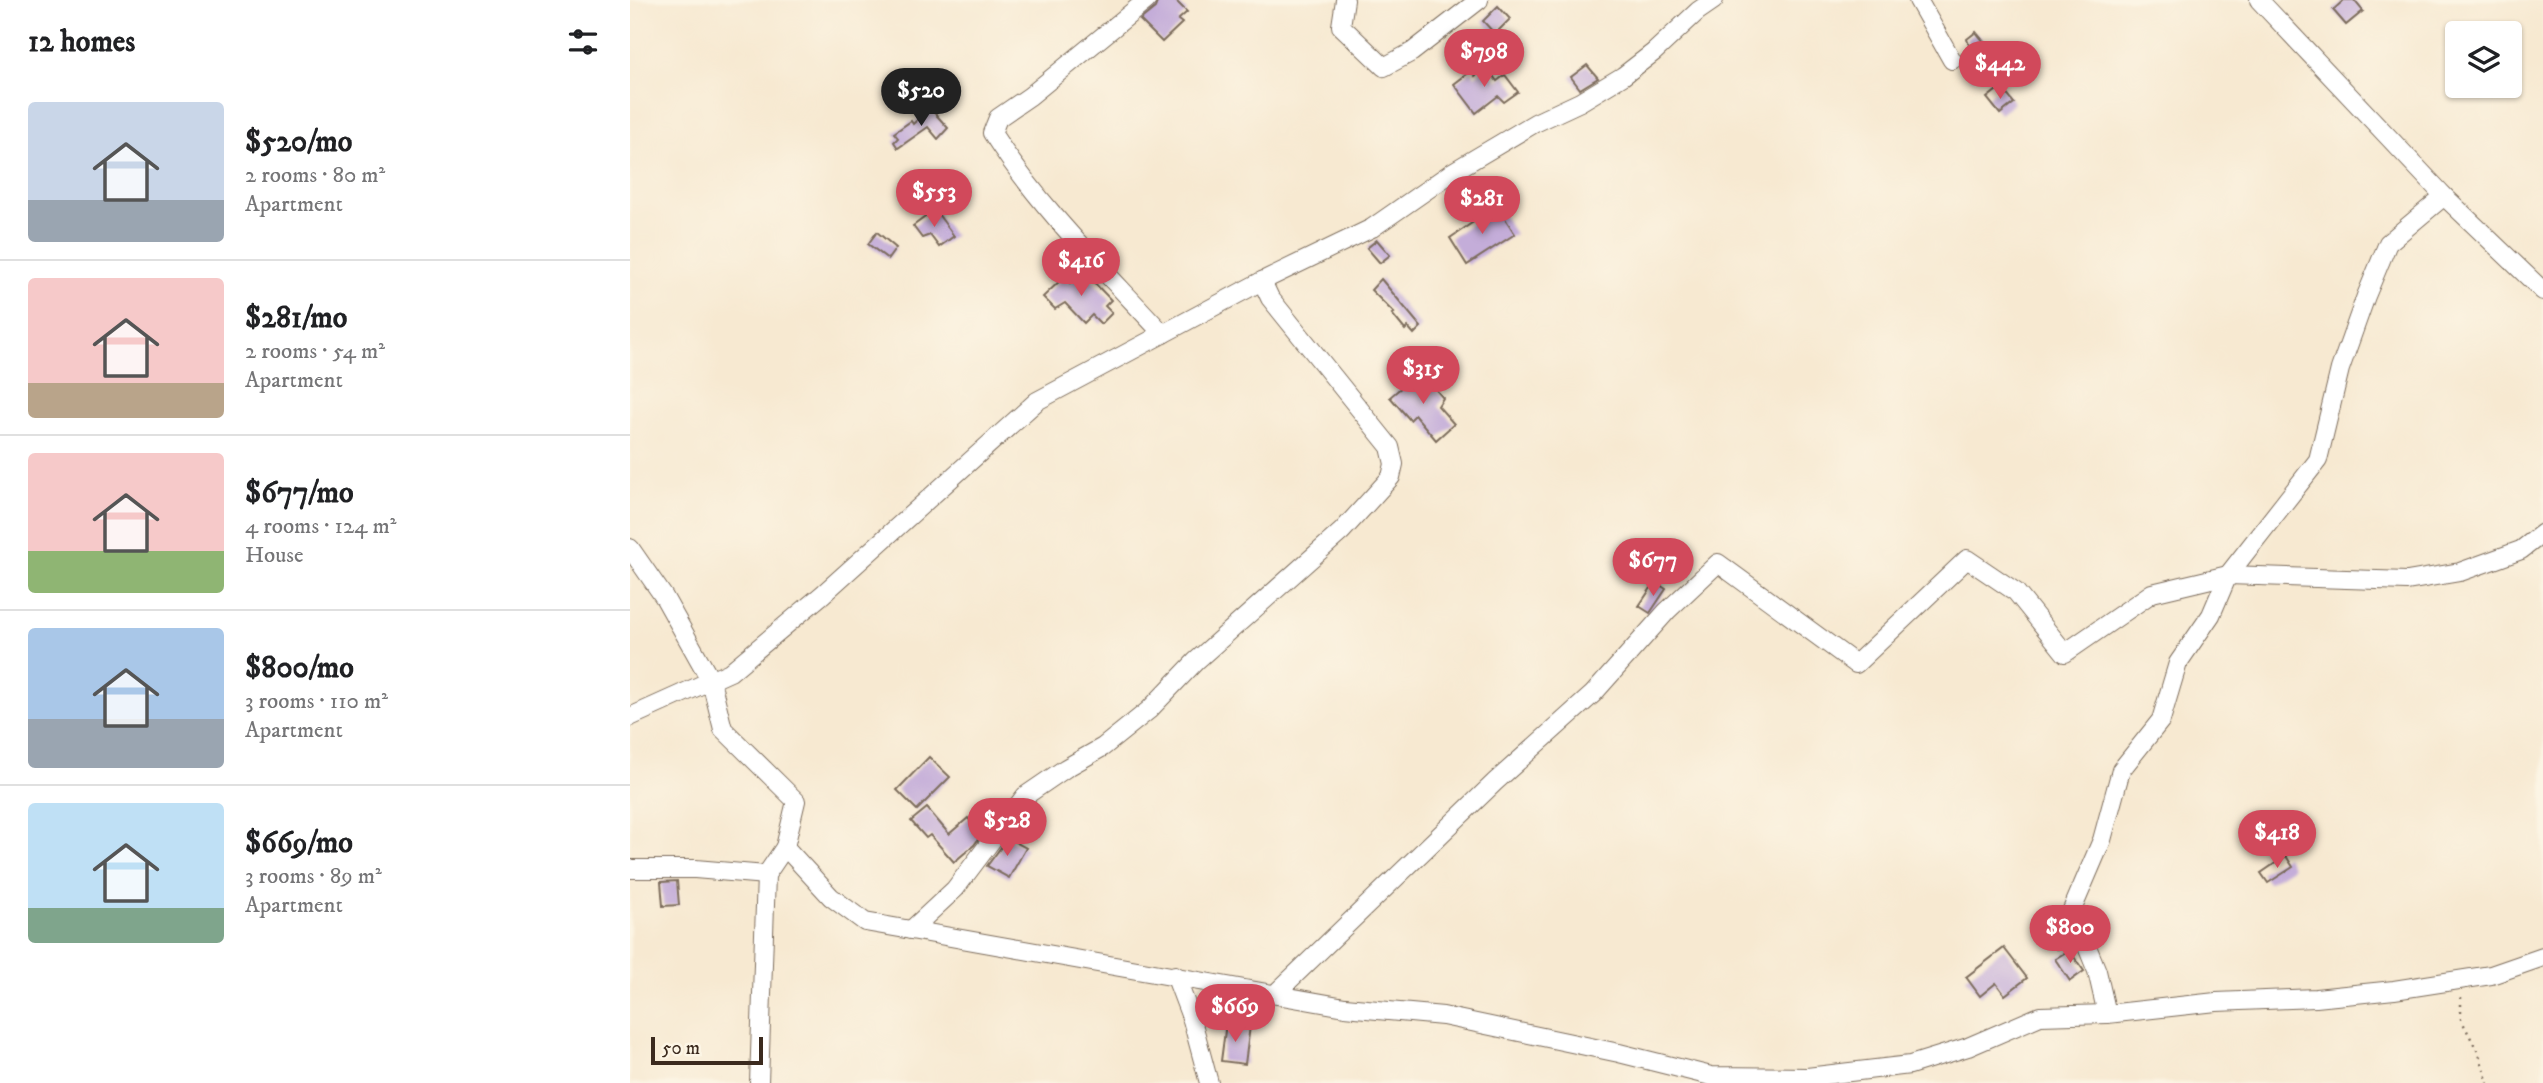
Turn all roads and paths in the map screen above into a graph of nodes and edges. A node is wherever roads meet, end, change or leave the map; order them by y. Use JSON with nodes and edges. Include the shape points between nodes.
{"nodes":[{"id":1,"x":1147,"y":0,"type":"edge"},
{"id":2,"x":1345,"y":0,"type":"edge"},
{"id":3,"x":1479,"y":0,"type":"edge"},
{"id":4,"x":1714,"y":0,"type":"edge"},
{"id":5,"x":1918,"y":0,"type":"edge"},
{"id":6,"x":2259,"y":0,"type":"edge"},
{"id":7,"x":1695,"y":5,"type":"edge"},
{"id":8,"x":1952,"y":60,"type":"dead end"},
{"id":9,"x":2444,"y":196,"type":"junction"},
{"id":10,"x":1262,"y":281,"type":"junction"},
{"id":11,"x":2543,"y":291,"type":"edge"},
{"id":12,"x":1163,"y":334,"type":"junction"},
{"id":13,"x":2543,"y":533,"type":"edge"},
{"id":14,"x":630,"y":548,"type":"edge"},
{"id":15,"x":2228,"y":575,"type":"junction"},
{"id":16,"x":711,"y":681,"type":"junction"},
{"id":17,"x":630,"y":717,"type":"edge"},
{"id":18,"x":785,"y":847,"type":"junction"},
{"id":19,"x":630,"y":869,"type":"edge"},
{"id":20,"x":766,"y":875,"type":"junction"},
{"id":21,"x":911,"y":930,"type":"junction"},
{"id":22,"x":2543,"y":957,"type":"edge"},
{"id":23,"x":1175,"y":975,"type":"junction"},
{"id":24,"x":2461,"y":979,"type":"junction"},
{"id":25,"x":1275,"y":994,"type":"junction"},
{"id":26,"x":2107,"y":1014,"type":"junction"},
{"id":27,"x":759,"y":1083,"type":"edge"},
{"id":28,"x":1209,"y":1083,"type":"edge"},
{"id":29,"x":2488,"y":1083,"type":"edge"}],
"edges":[{"from":1,"to":12,"type":"street","via":[[998,118],[992,133],[1067,229]]},
{"from":2,"to":3,"type":"street","via":[[1341,26],[1384,67],[1412,52]]},
{"from":4,"to":7,"type":"street"},
{"from":5,"to":8,"type":"street"},
{"from":6,"to":9,"type":"street"},
{"from":7,"to":10,"type":"street","via":[[1654,52],[1623,76],[1466,164],[1371,228]]},
{"from":9,"to":11,"type":"street"},
{"from":9,"to":15,"type":"street","via":[[2388,243],[2340,369],[2318,460]]},
{"from":10,"to":12,"type":"street"},
{"from":10,"to":21,"type":"street","via":[[1270,298],[1390,447],[1395,464],[1391,477],[1342,531],[1196,661],[1149,710],[1103,747],[1025,796],[956,889]]},
{"from":12,"to":16,"type":"street","via":[[1038,401],[823,594],[730,672]]},
{"from":13,"to":15,"type":"street","via":[[2521,550],[2460,572],[2407,580]]},
{"from":14,"to":16,"type":"street","via":[[664,597]]},
{"from":15,"to":25,"type":"street","via":[[2152,593],[2065,653],[2016,592],[1967,559],[1856,664],[1718,562],[1593,694]]},
{"from":15,"to":26,"type":"street","via":[[2211,615],[2178,663],[2161,720],[2121,771],[2102,840],[2072,910],[2097,971]]},
{"from":16,"to":17,"type":"street"},
{"from":16,"to":18,"type":"street","via":[[723,729],[796,801]]},
{"from":18,"to":20,"type":"street"},
{"from":18,"to":21,"type":"street","via":[[831,897],[864,922]]},
{"from":19,"to":20,"type":"street"},
{"from":20,"to":27,"type":"street"},
{"from":21,"to":23,"type":"street"},
{"from":22,"to":24,"type":"street","via":[[2491,975]]},
{"from":23,"to":25,"type":"street"},
{"from":23,"to":28,"type":"street"},
{"from":24,"to":26,"type":"street","via":[[2316,998],[2216,1002]]},
{"from":24,"to":29,"type":"path","via":[[2461,1019]]},
{"from":25,"to":26,"type":"street","via":[[1345,1007],[1443,1016],[1711,1076],[1807,1077],[1910,1065],[1968,1047],[2040,1016]]}]}
